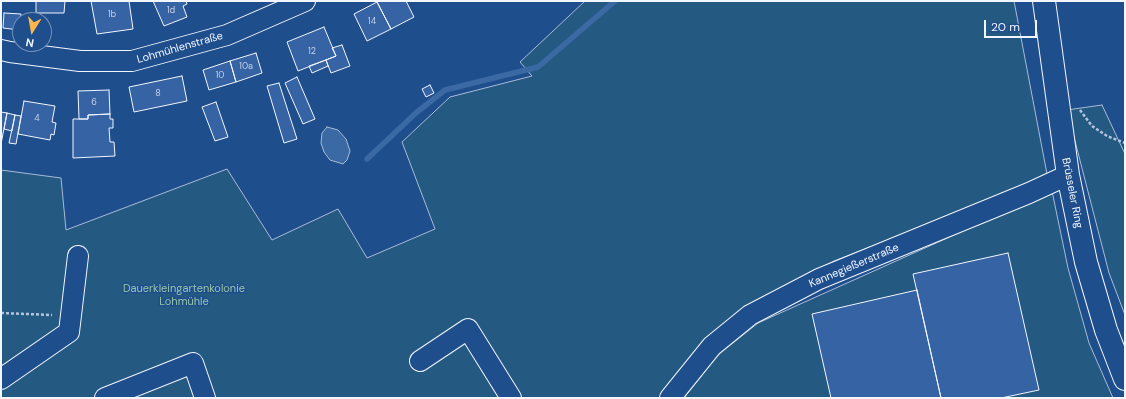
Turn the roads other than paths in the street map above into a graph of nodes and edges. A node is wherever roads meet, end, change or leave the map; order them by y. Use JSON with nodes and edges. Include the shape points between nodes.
{"nodes":[{"id":1,"x":305,"y":1,"type":"edge"},
{"id":2,"x":1044,"y":1,"type":"edge"},
{"id":3,"x":1,"y":50,"type":"edge"},
{"id":4,"x":1068,"y":175,"type":"junction"},
{"id":5,"x":78,"y":256,"type":"dead end"},
{"id":6,"x":420,"y":361,"type":"dead end"},
{"id":7,"x":1,"y":379,"type":"edge"},
{"id":8,"x":1125,"y":379,"type":"edge"},
{"id":9,"x":105,"y":398,"type":"edge"},
{"id":10,"x":205,"y":398,"type":"edge"},
{"id":11,"x":511,"y":398,"type":"edge"},
{"id":12,"x":670,"y":398,"type":"edge"}],
"edges":[{"from":1,"to":3,"type":"street","name":"Lohmühlenstraße","via":[[227,35],[132,61],[80,61]]},
{"from":2,"to":4,"type":"main road","name":"Brüsseler Ring"},
{"from":4,"to":8,"type":"main road","name":"Brüsseler Ring","via":[[1086,262],[1106,330]]},
{"from":4,"to":12,"type":"street","name":"Kannegießerstraße","via":[[819,280],[750,315],[712,346]]},
{"from":5,"to":7,"type":"street","via":[[69,332]]},
{"from":6,"to":11,"type":"street","via":[[468,329]]},
{"from":9,"to":10,"type":"street","via":[[193,363]]}]}
